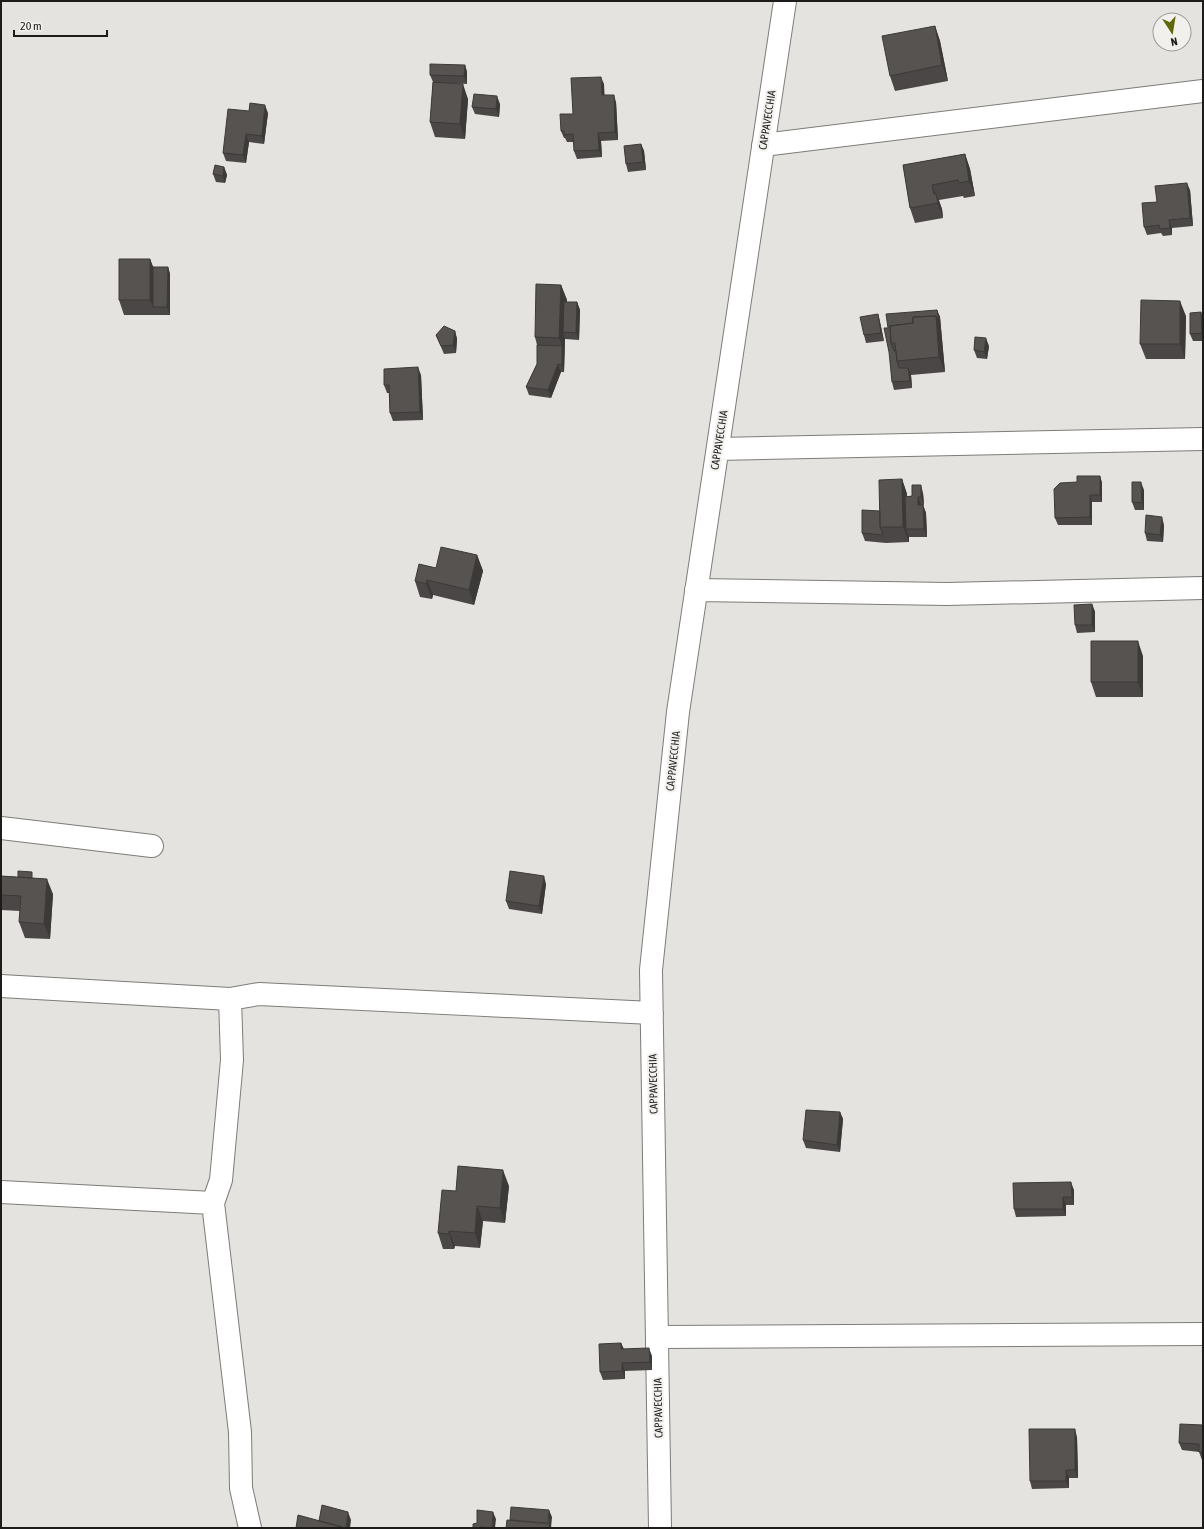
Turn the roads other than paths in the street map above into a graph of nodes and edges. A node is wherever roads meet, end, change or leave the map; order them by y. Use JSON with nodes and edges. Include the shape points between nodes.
{"nodes":[{"id":1,"x":785,"y":1,"type":"edge"},
{"id":2,"x":1203,"y":91,"type":"edge"},
{"id":3,"x":763,"y":145,"type":"junction"},
{"id":4,"x":1203,"y":439,"type":"edge"},
{"id":5,"x":718,"y":449,"type":"junction"},
{"id":6,"x":1203,"y":588,"type":"edge"},
{"id":7,"x":696,"y":590,"type":"junction"},
{"id":8,"x":1,"y":828,"type":"edge"},
{"id":9,"x":152,"y":846,"type":"dead end"},
{"id":10,"x":1,"y":986,"type":"edge"},
{"id":11,"x":230,"y":999,"type":"junction"},
{"id":12,"x":652,"y":1014,"type":"junction"},
{"id":13,"x":1,"y":1192,"type":"edge"},
{"id":14,"x":213,"y":1203,"type":"junction"},
{"id":15,"x":1203,"y":1334,"type":"edge"},
{"id":16,"x":657,"y":1337,"type":"junction"},
{"id":17,"x":250,"y":1528,"type":"edge"},
{"id":18,"x":660,"y":1528,"type":"edge"}],
"edges":[{"from":1,"to":3,"type":"street","name":"CAPPAVECCHIA"},
{"from":2,"to":3,"type":"street"},
{"from":3,"to":5,"type":"street","name":"CAPPAVECCHIA"},
{"from":4,"to":5,"type":"street"},
{"from":5,"to":7,"type":"street","name":"CAPPAVECCHIA"},
{"from":6,"to":7,"type":"street","via":[[947,594]]},
{"from":7,"to":12,"type":"street","name":"CAPPAVECCHIA","via":[[678,712],[651,970]]},
{"from":8,"to":9,"type":"street"},
{"from":10,"to":11,"type":"street"},
{"from":11,"to":12,"type":"street","via":[[259,994]]},
{"from":11,"to":14,"type":"street","via":[[232,1060],[221,1180]]},
{"from":12,"to":16,"type":"street","name":"CAPPAVECCHIA"},
{"from":13,"to":14,"type":"street"},
{"from":14,"to":17,"type":"street","via":[[240,1432],[241,1488]]},
{"from":15,"to":16,"type":"street"},
{"from":16,"to":18,"type":"street","name":"CAPPAVECCHIA"}]}
